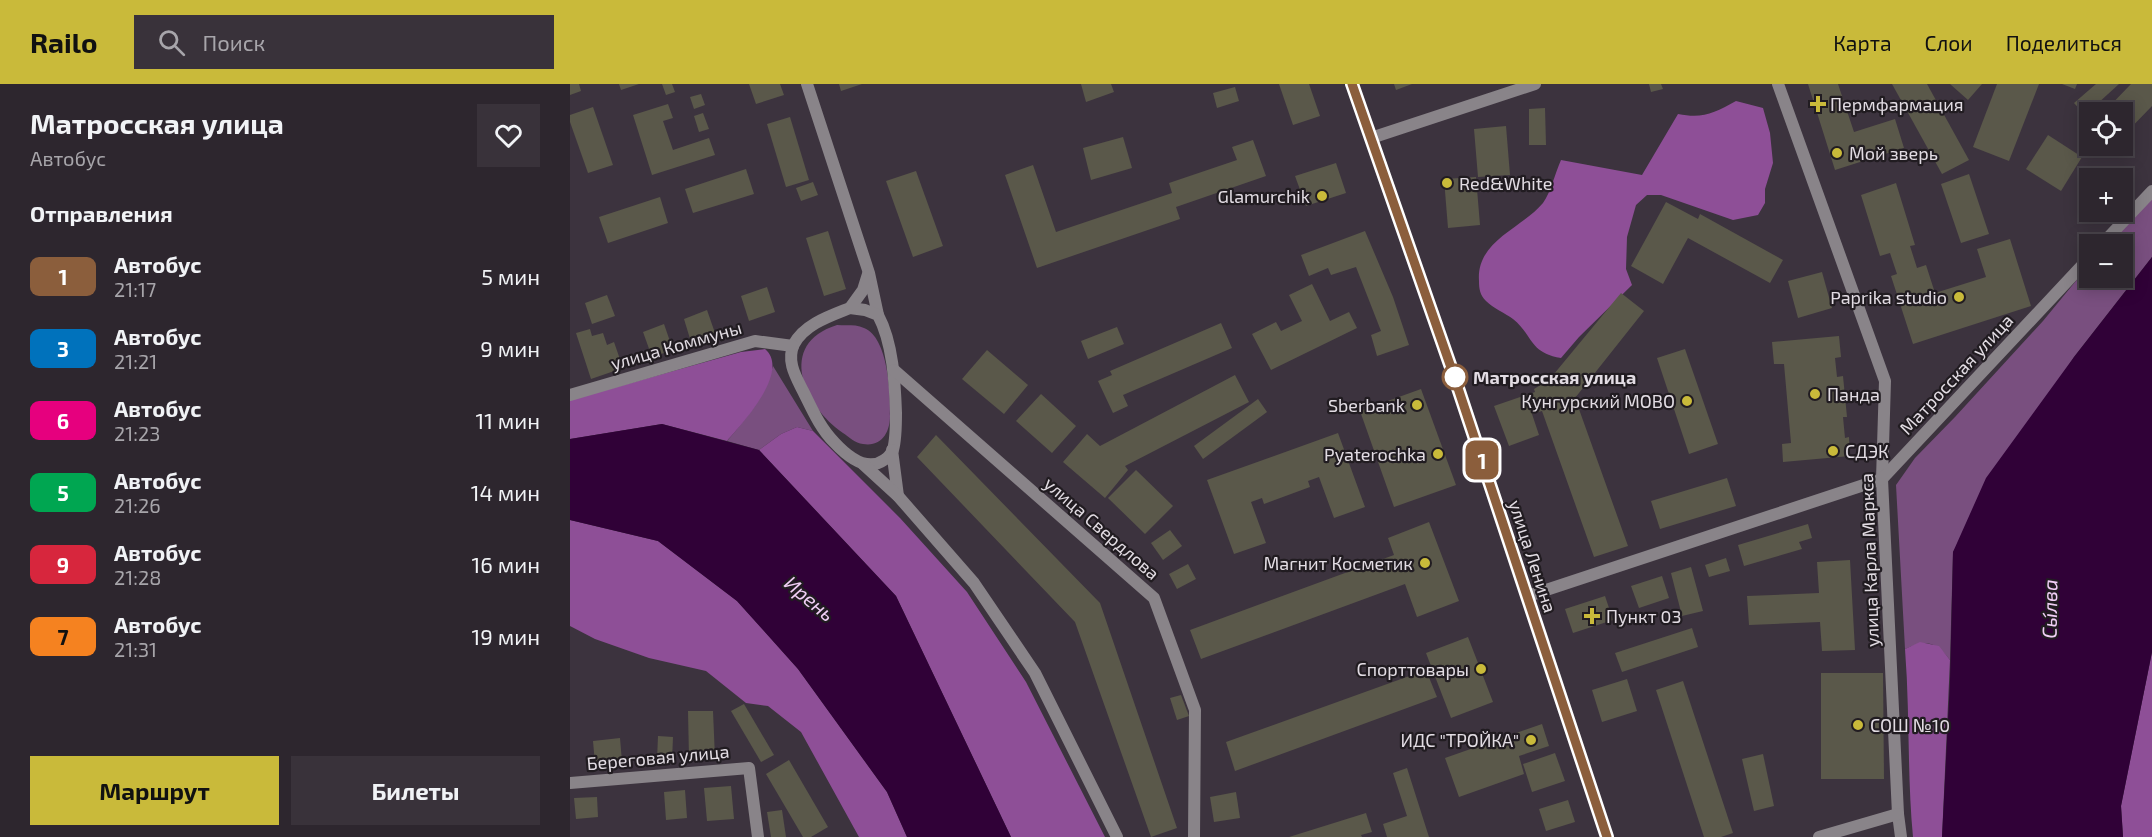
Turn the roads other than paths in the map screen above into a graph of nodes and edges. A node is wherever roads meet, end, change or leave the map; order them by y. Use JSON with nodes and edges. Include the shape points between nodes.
{"nodes":[{"id":1,"x":807,"y":84,"type":"edge"},
{"id":2,"x":1352,"y":84,"type":"edge"},
{"id":3,"x":1535,"y":84,"type":"edge"},
{"id":4,"x":1778,"y":84,"type":"edge"},
{"id":5,"x":1371,"y":138,"type":"junction"},
{"id":6,"x":2152,"y":191,"type":"edge"},
{"id":7,"x":2111,"y":234,"type":"edge"},
{"id":8,"x":2079,"y":270,"type":"edge"},
{"id":9,"x":869,"y":273,"type":"junction"},
{"id":10,"x":850,"y":308,"type":"junction"},
{"id":11,"x":879,"y":315,"type":"junction"},
{"id":12,"x":793,"y":346,"type":"junction"},
{"id":13,"x":894,"y":370,"type":"junction"},
{"id":14,"x":570,"y":395,"type":"edge"},
{"id":15,"x":892,"y":450,"type":"junction"},
{"id":16,"x":862,"y":464,"type":"junction"},
{"id":17,"x":1882,"y":479,"type":"junction"},
{"id":18,"x":898,"y":496,"type":"junction"},
{"id":19,"x":1528,"y":596,"type":"junction"},
{"id":20,"x":570,"y":783,"type":"edge"},
{"id":21,"x":1898,"y":814,"type":"junction"},
{"id":22,"x":758,"y":837,"type":"edge"},
{"id":23,"x":1117,"y":837,"type":"edge"},
{"id":24,"x":1194,"y":837,"type":"edge"},
{"id":25,"x":1607,"y":837,"type":"edge"},
{"id":26,"x":1819,"y":837,"type":"edge"},
{"id":27,"x":1901,"y":837,"type":"edge"}],
"edges":[{"from":1,"to":9,"type":"street"},
{"from":2,"to":5,"type":"street","name":"улица Ленина"},
{"from":3,"to":5,"type":"street"},
{"from":4,"to":17,"type":"street","name":"улица Карла Маркса","via":[[1885,381]]},
{"from":5,"to":19,"type":"street","name":"улица Ленина"},
{"from":6,"to":7,"type":"street"},
{"from":8,"to":17,"type":"street","name":"Матросская улица"},
{"from":9,"to":10,"type":"street"},
{"from":9,"to":11,"type":"street"},
{"from":10,"to":11,"type":"street"},
{"from":10,"to":12,"type":"street","via":[[821,320],[801,334]]},
{"from":11,"to":13,"type":"street"},
{"from":12,"to":14,"type":"street","name":"улица Коммуны","via":[[755,341]]},
{"from":12,"to":16,"type":"street","via":[[792,367],[817,421],[833,442]]},
{"from":13,"to":15,"type":"street","via":[[896,417]]},
{"from":13,"to":24,"type":"street","name":"улица Свердлова","via":[[1154,598],[1195,711]]},
{"from":15,"to":16,"type":"street","via":[[880,463]]},
{"from":15,"to":18,"type":"street"},
{"from":16,"to":18,"type":"street"},
{"from":17,"to":19,"type":"street","name":"Матросская улица"},
{"from":17,"to":21,"type":"street","name":"улица Карла Маркса"},
{"from":18,"to":23,"type":"street","via":[[974,584],[1035,673]]},
{"from":19,"to":25,"type":"street","name":"улица Ленина"},
{"from":20,"to":22,"type":"street","name":"Береговая улица","via":[[749,768]]},
{"from":21,"to":26,"type":"street"},
{"from":21,"to":27,"type":"street","name":"улица Карла Маркса"}]}
